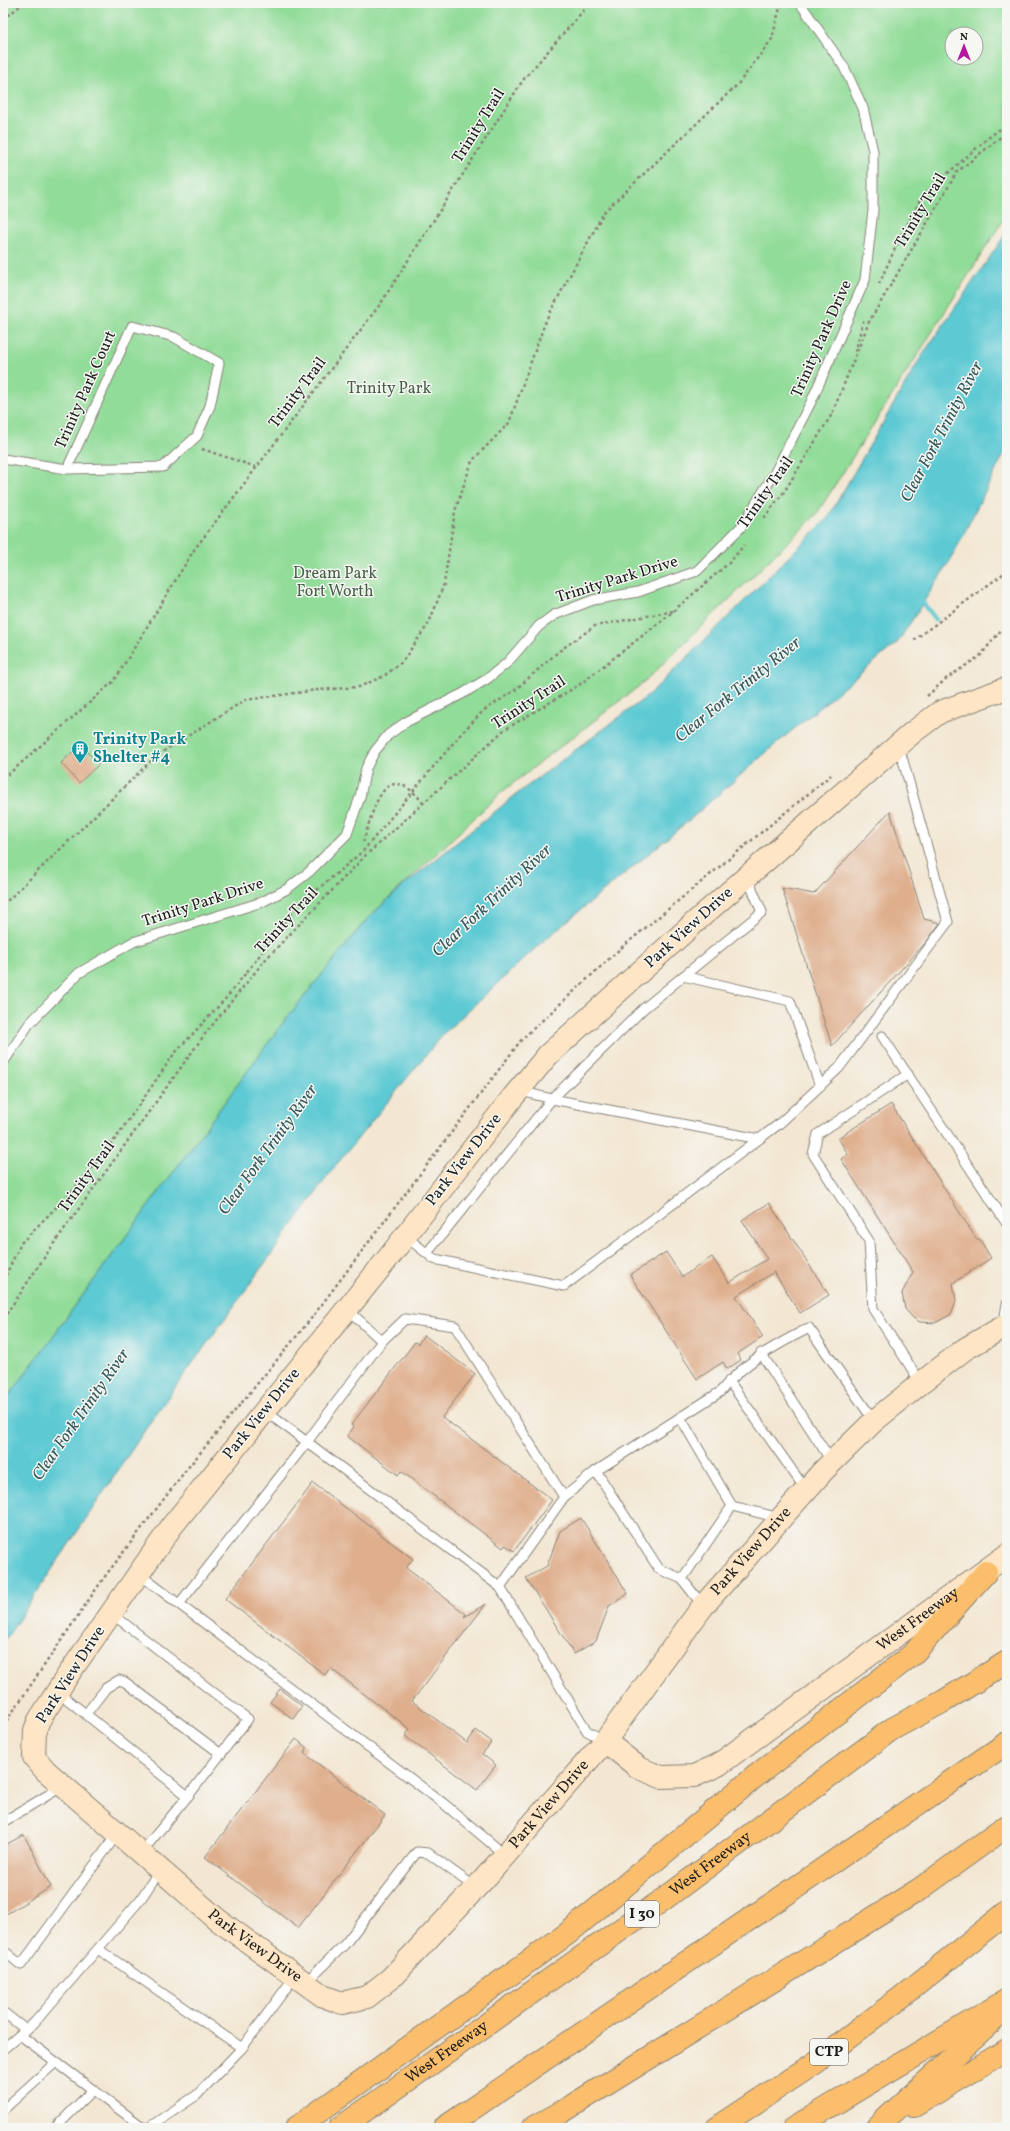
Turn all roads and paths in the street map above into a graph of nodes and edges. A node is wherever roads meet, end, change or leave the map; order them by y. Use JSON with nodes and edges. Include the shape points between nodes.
{"nodes":[{"id":1,"x":24,"y":3,"type":"edge"},
{"id":2,"x":590,"y":3,"type":"edge"},
{"id":3,"x":784,"y":3,"type":"edge"},
{"id":4,"x":800,"y":3,"type":"edge"},
{"id":5,"x":3,"y":19,"type":"edge"},
{"id":6,"x":1007,"y":124,"type":"edge"},
{"id":7,"x":1007,"y":132,"type":"edge"},
{"id":8,"x":954,"y":168,"type":"junction"},
{"id":9,"x":958,"y":172,"type":"junction"},
{"id":10,"x":877,"y":289,"type":"dead end"},
{"id":11,"x":865,"y":316,"type":"dead end"},
{"id":12,"x":852,"y":364,"type":"junction"},
{"id":13,"x":181,"y":450,"type":"junction"},
{"id":14,"x":3,"y":459,"type":"edge"},
{"id":15,"x":256,"y":467,"type":"junction"},
{"id":16,"x":67,"y":469,"type":"junction"},
{"id":17,"x":762,"y":521,"type":"dead end"},
{"id":18,"x":748,"y":539,"type":"dead end"},
{"id":19,"x":1007,"y":570,"type":"edge"},
{"id":20,"x":673,"y":611,"type":"junction"},
{"id":21,"x":1007,"y":623,"type":"edge"},
{"id":22,"x":914,"y":640,"type":"dead end"},
{"id":23,"x":1007,"y":688,"type":"edge"},
{"id":24,"x":924,"y":698,"type":"dead end"},
{"id":25,"x":899,"y":745,"type":"junction"},
{"id":26,"x":832,"y":774,"type":"dead end"},
{"id":27,"x":3,"y":779,"type":"edge"},
{"id":28,"x":413,"y":790,"type":"junction"},
{"id":29,"x":424,"y":804,"type":"junction"},
{"id":30,"x":363,"y":842,"type":"dead end"},
{"id":31,"x":363,"y":851,"type":"junction"},
{"id":32,"x":366,"y":855,"type":"junction"},
{"id":33,"x":747,"y":876,"type":"junction"},
{"id":34,"x":3,"y":905,"type":"edge"},
{"id":35,"x":683,"y":976,"type":"junction"},
{"id":36,"x":882,"y":1036,"type":"dead end"},
{"id":37,"x":3,"y":1063,"type":"edge"},
{"id":38,"x":908,"y":1074,"type":"junction"},
{"id":39,"x":820,"y":1086,"type":"junction"},
{"id":40,"x":519,"y":1090,"type":"junction"},
{"id":41,"x":552,"y":1099,"type":"junction"},
{"id":42,"x":759,"y":1139,"type":"junction"},
{"id":43,"x":1007,"y":1224,"type":"edge"},
{"id":44,"x":405,"y":1236,"type":"junction"},
{"id":45,"x":427,"y":1253,"type":"junction"},
{"id":46,"x":3,"y":1281,"type":"edge"},
{"id":47,"x":1007,"y":1304,"type":"edge"},
{"id":48,"x":347,"y":1309,"type":"junction"},
{"id":49,"x":3,"y":1319,"type":"edge"},
{"id":50,"x":1005,"y":1327,"type":"edge"},
{"id":51,"x":382,"y":1341,"type":"junction"},
{"id":52,"x":761,"y":1353,"type":"junction"},
{"id":53,"x":729,"y":1380,"type":"junction"},
{"id":54,"x":921,"y":1383,"type":"junction"},
{"id":55,"x":265,"y":1411,"type":"junction"},
{"id":56,"x":680,"y":1417,"type":"junction"},
{"id":57,"x":874,"y":1421,"type":"junction"},
{"id":58,"x":306,"y":1442,"type":"junction"},
{"id":59,"x":832,"y":1462,"type":"junction"},
{"id":60,"x":596,"y":1471,"type":"junction"},
{"id":61,"x":806,"y":1490,"type":"junction"},
{"id":62,"x":564,"y":1497,"type":"junction"},
{"id":63,"x":732,"y":1506,"type":"junction"},
{"id":64,"x":781,"y":1518,"type":"junction"},
{"id":65,"x":1007,"y":1555,"type":"edge"},
{"id":66,"x":986,"y":1572,"type":"junction"},
{"id":67,"x":139,"y":1574,"type":"junction"},
{"id":68,"x":682,"y":1579,"type":"junction"},
{"id":69,"x":500,"y":1587,"type":"junction"},
{"id":70,"x":179,"y":1604,"type":"junction"},
{"id":71,"x":703,"y":1606,"type":"junction"},
{"id":72,"x":111,"y":1613,"type":"junction"},
{"id":73,"x":1007,"y":1662,"type":"edge"},
{"id":74,"x":58,"y":1692,"type":"junction"},
{"id":75,"x":86,"y":1714,"type":"junction"},
{"id":76,"x":3,"y":1726,"type":"edge"},
{"id":77,"x":605,"y":1741,"type":"junction"},
{"id":78,"x":1007,"y":1743,"type":"edge"},
{"id":79,"x":221,"y":1754,"type":"junction"},
{"id":80,"x":63,"y":1786,"type":"junction"},
{"id":81,"x":188,"y":1796,"type":"junction"},
{"id":82,"x":3,"y":1822,"type":"edge"},
{"id":83,"x":1007,"y":1826,"type":"edge"},
{"id":84,"x":118,"y":1833,"type":"junction"},
{"id":85,"x":141,"y":1853,"type":"junction"},
{"id":86,"x":505,"y":1856,"type":"junction"},
{"id":87,"x":160,"y":1870,"type":"junction"},
{"id":88,"x":476,"y":1888,"type":"junction"},
{"id":89,"x":1007,"y":1912,"type":"edge"},
{"id":90,"x":98,"y":1949,"type":"junction"},
{"id":91,"x":3,"y":1950,"type":"edge"},
{"id":92,"x":300,"y":1980,"type":"junction"},
{"id":93,"x":1007,"y":2000,"type":"edge"},
{"id":94,"x":1007,"y":2007,"type":"edge"},
{"id":95,"x":3,"y":2012,"type":"edge"},
{"id":96,"x":23,"y":2032,"type":"junction"},
{"id":97,"x":242,"y":2048,"type":"junction"},
{"id":98,"x":3,"y":2049,"type":"edge"},
{"id":99,"x":1007,"y":2050,"type":"edge"},
{"id":100,"x":56,"y":2062,"type":"junction"},
{"id":101,"x":93,"y":2090,"type":"junction"},
{"id":102,"x":3,"y":2110,"type":"edge"},
{"id":103,"x":55,"y":2128,"type":"edge"},
{"id":104,"x":144,"y":2128,"type":"edge"},
{"id":105,"x":148,"y":2128,"type":"edge"},
{"id":106,"x":296,"y":2128,"type":"edge"},
{"id":107,"x":340,"y":2128,"type":"edge"},
{"id":108,"x":444,"y":2128,"type":"edge"},
{"id":109,"x":533,"y":2128,"type":"edge"},
{"id":110,"x":717,"y":2128,"type":"edge"},
{"id":111,"x":794,"y":2128,"type":"edge"},
{"id":112,"x":876,"y":2128,"type":"edge"}],
"edges":[{"from":1,"to":5,"type":"path"},
{"from":2,"to":15,"type":"path","name":"Trinity Trail","via":[[522,80],[381,303]]},
{"from":3,"to":34,"type":"path","via":[[779,11],[772,39],[738,84],[604,212],[546,320],[509,423],[472,461],[455,511],[444,584],[429,623],[402,662],[384,676],[358,687],[245,700],[156,756]]},
{"from":4,"to":37,"type":"lane","name":"Trinity Park Drive","via":[[844,67],[863,108],[873,152],[873,210],[865,280],[811,402],[774,474],[742,526],[696,571],[638,592],[592,600],[554,615],[539,626],[507,663],[487,679],[406,722],[388,735],[366,768],[360,797],[347,834],[309,872],[287,889],[262,902],[133,942],[79,973],[29,1024]]},
{"from":6,"to":8,"type":"path"},
{"from":7,"to":9,"type":"path","name":"Trinity Trail"},
{"from":8,"to":9,"type":"path"},
{"from":8,"to":10,"type":"path","via":[[923,195]]},
{"from":9,"to":12,"type":"path","name":"Trinity Trail","via":[[869,322]]},
{"from":11,"to":12,"type":"path"},
{"from":12,"to":17,"type":"path","name":"Trinity Trail","via":[[832,414],[784,492]]},
{"from":13,"to":15,"type":"path","via":[[204,449]]},
{"from":13,"to":16,"type":"lane","name":"Trinity Park Court","via":[[163,467]]},
{"from":13,"to":16,"type":"lane","name":"Trinity Park Court","via":[[197,436],[210,406],[219,363],[174,337],[132,326]]},
{"from":14,"to":16,"type":"lane","name":"Trinity Park Court"},
{"from":15,"to":27,"type":"path","name":"Trinity Trail","via":[[194,550],[114,681]]},
{"from":18,"to":20,"type":"path","name":"Trinity Trail","via":[[730,562]]},
{"from":19,"to":22,"type":"path"},
{"from":20,"to":28,"type":"path","via":[[595,626],[559,651],[514,690],[483,711]]},
{"from":20,"to":29,"type":"path","name":"Trinity Trail","via":[[579,685],[504,730]]},
{"from":21,"to":24,"type":"path","via":[[980,656],[947,678]]},
{"from":23,"to":25,"type":"street","name":"Park View Drive","via":[[940,712]]},
{"from":25,"to":33,"type":"street","name":"Park View Drive"},
{"from":25,"to":39,"type":"lane","via":[[948,922],[839,1068]]},
{"from":26,"to":76,"type":"path","via":[[621,948],[522,1039],[310,1320],[186,1470],[113,1566]]},
{"from":28,"to":29,"type":"path"},
{"from":28,"to":30,"type":"path","via":[[402,784],[384,789]]},
{"from":28,"to":31,"type":"path"},
{"from":29,"to":32,"type":"path","name":"Trinity Trail"},
{"from":31,"to":32,"type":"path"},
{"from":31,"to":46,"type":"path","via":[[298,906],[228,996],[174,1054],[116,1138],[75,1188],[21,1242]]},
{"from":32,"to":49,"type":"path","name":"Trinity Trail","via":[[266,960],[206,1034],[52,1246]]},
{"from":33,"to":35,"type":"lane","via":[[762,912]]},
{"from":33,"to":40,"type":"street","name":"Park View Drive","via":[[548,1055]]},
{"from":35,"to":39,"type":"lane","via":[[790,1001]]},
{"from":35,"to":41,"type":"lane","via":[[643,1009]]},
{"from":36,"to":38,"type":"lane"},
{"from":38,"to":43,"type":"lane"},
{"from":38,"to":54,"type":"lane","via":[[818,1134],[813,1154],[868,1241],[873,1309]]},
{"from":39,"to":42,"type":"lane"},
{"from":40,"to":41,"type":"lane"},
{"from":40,"to":44,"type":"street","name":"Park View Drive"},
{"from":41,"to":42,"type":"lane"},
{"from":41,"to":45,"type":"lane"},
{"from":42,"to":45,"type":"lane","via":[[564,1286],[434,1259]]},
{"from":44,"to":45,"type":"lane"},
{"from":44,"to":48,"type":"street","name":"Park View Drive"},
{"from":47,"to":50,"type":"lane"},
{"from":48,"to":51,"type":"lane"},
{"from":48,"to":55,"type":"street","name":"Park View Drive"},
{"from":50,"to":54,"type":"street","name":"Park View Drive","via":[[966,1349]]},
{"from":51,"to":58,"type":"lane"},
{"from":51,"to":62,"type":"lane","via":[[405,1319],[455,1326]]},
{"from":52,"to":53,"type":"lane"},
{"from":52,"to":57,"type":"lane","via":[[809,1328]]},
{"from":52,"to":59,"type":"lane"},
{"from":53,"to":56,"type":"lane","via":[[720,1392]]},
{"from":53,"to":61,"type":"lane"},
{"from":54,"to":57,"type":"street","name":"Park View Drive"},
{"from":55,"to":58,"type":"lane"},
{"from":55,"to":67,"type":"street","name":"Park View Drive","via":[[172,1526]]},
{"from":56,"to":60,"type":"lane"},
{"from":56,"to":63,"type":"lane"},
{"from":57,"to":59,"type":"street","name":"Park View Drive"},
{"from":58,"to":69,"type":"lane"},
{"from":58,"to":70,"type":"lane"},
{"from":59,"to":61,"type":"street","name":"Park View Drive"},
{"from":60,"to":62,"type":"lane"},
{"from":60,"to":68,"type":"lane","via":[[659,1569]]},
{"from":61,"to":64,"type":"street","name":"Park View Drive"},
{"from":62,"to":69,"type":"lane"},
{"from":63,"to":64,"type":"lane"},
{"from":63,"to":68,"type":"lane"},
{"from":64,"to":71,"type":"street","name":"Park View Drive"},
{"from":65,"to":66,"type":"street","name":"West Freeway"},
{"from":66,"to":77,"type":"street","name":"West Freeway","via":[[712,1768],[694,1776],[660,1777],[639,1768]]},
{"from":66,"to":106,"type":"highway","via":[[913,1654],[757,1775],[568,1934]]},
{"from":67,"to":70,"type":"lane"},
{"from":67,"to":72,"type":"street","name":"Park View Drive"},
{"from":68,"to":71,"type":"lane"},
{"from":69,"to":77,"type":"lane","via":[[587,1731]]},
{"from":70,"to":86,"type":"lane","via":[[443,1803]]},
{"from":71,"to":77,"type":"street","name":"Park View Drive"},
{"from":72,"to":74,"type":"street","name":"Park View Drive"},
{"from":72,"to":79,"type":"lane","via":[[248,1719]]},
{"from":73,"to":107,"type":"highway","name":"West Freeway","number":"I 30","via":[[986,1677],[892,1729],[664,1899]]},
{"from":74,"to":75,"type":"lane"},
{"from":74,"to":80,"type":"street","name":"Park View Drive","via":[[35,1730],[34,1757]]},
{"from":75,"to":79,"type":"lane","via":[[106,1688],[119,1680]]},
{"from":75,"to":81,"type":"lane"},
{"from":77,"to":86,"type":"street","name":"Park View Drive"},
{"from":78,"to":108,"type":"highway"},
{"from":79,"to":81,"type":"lane"},
{"from":80,"to":82,"type":"lane"},
{"from":80,"to":84,"type":"street","name":"Park View Drive"},
{"from":81,"to":85,"type":"lane"},
{"from":83,"to":109,"type":"highway","via":[[920,1888]]},
{"from":84,"to":85,"type":"street","name":"Park View Drive"},
{"from":84,"to":91,"type":"lane","via":[[21,1965]]},
{"from":85,"to":87,"type":"street","name":"Park View Drive"},
{"from":86,"to":88,"type":"street","name":"Park View Drive"},
{"from":87,"to":90,"type":"lane","via":[[140,1900]]},
{"from":87,"to":92,"type":"street","name":"Park View Drive","via":[[218,1920]]},
{"from":88,"to":92,"type":"street","name":"Park View Drive","via":[[390,1979],[367,1997],[342,2003],[323,1996]]},
{"from":88,"to":92,"type":"lane","via":[[428,1853],[417,1852],[345,1944]]},
{"from":89,"to":110,"type":"highway","number":"CTP","via":[[815,2063]]},
{"from":90,"to":96,"type":"lane","via":[[34,2023]]},
{"from":90,"to":97,"type":"lane"},
{"from":92,"to":97,"type":"lane"},
{"from":93,"to":111,"type":"highway"},
{"from":94,"to":112,"type":"highway"},
{"from":95,"to":96,"type":"lane"},
{"from":96,"to":98,"type":"lane"},
{"from":96,"to":100,"type":"lane"},
{"from":97,"to":105,"type":"lane","via":[[197,2095]]},
{"from":99,"to":112,"type":"highway"},
{"from":100,"to":101,"type":"lane"},
{"from":100,"to":102,"type":"lane"},
{"from":101,"to":103,"type":"lane"},
{"from":101,"to":104,"type":"lane"}]}
